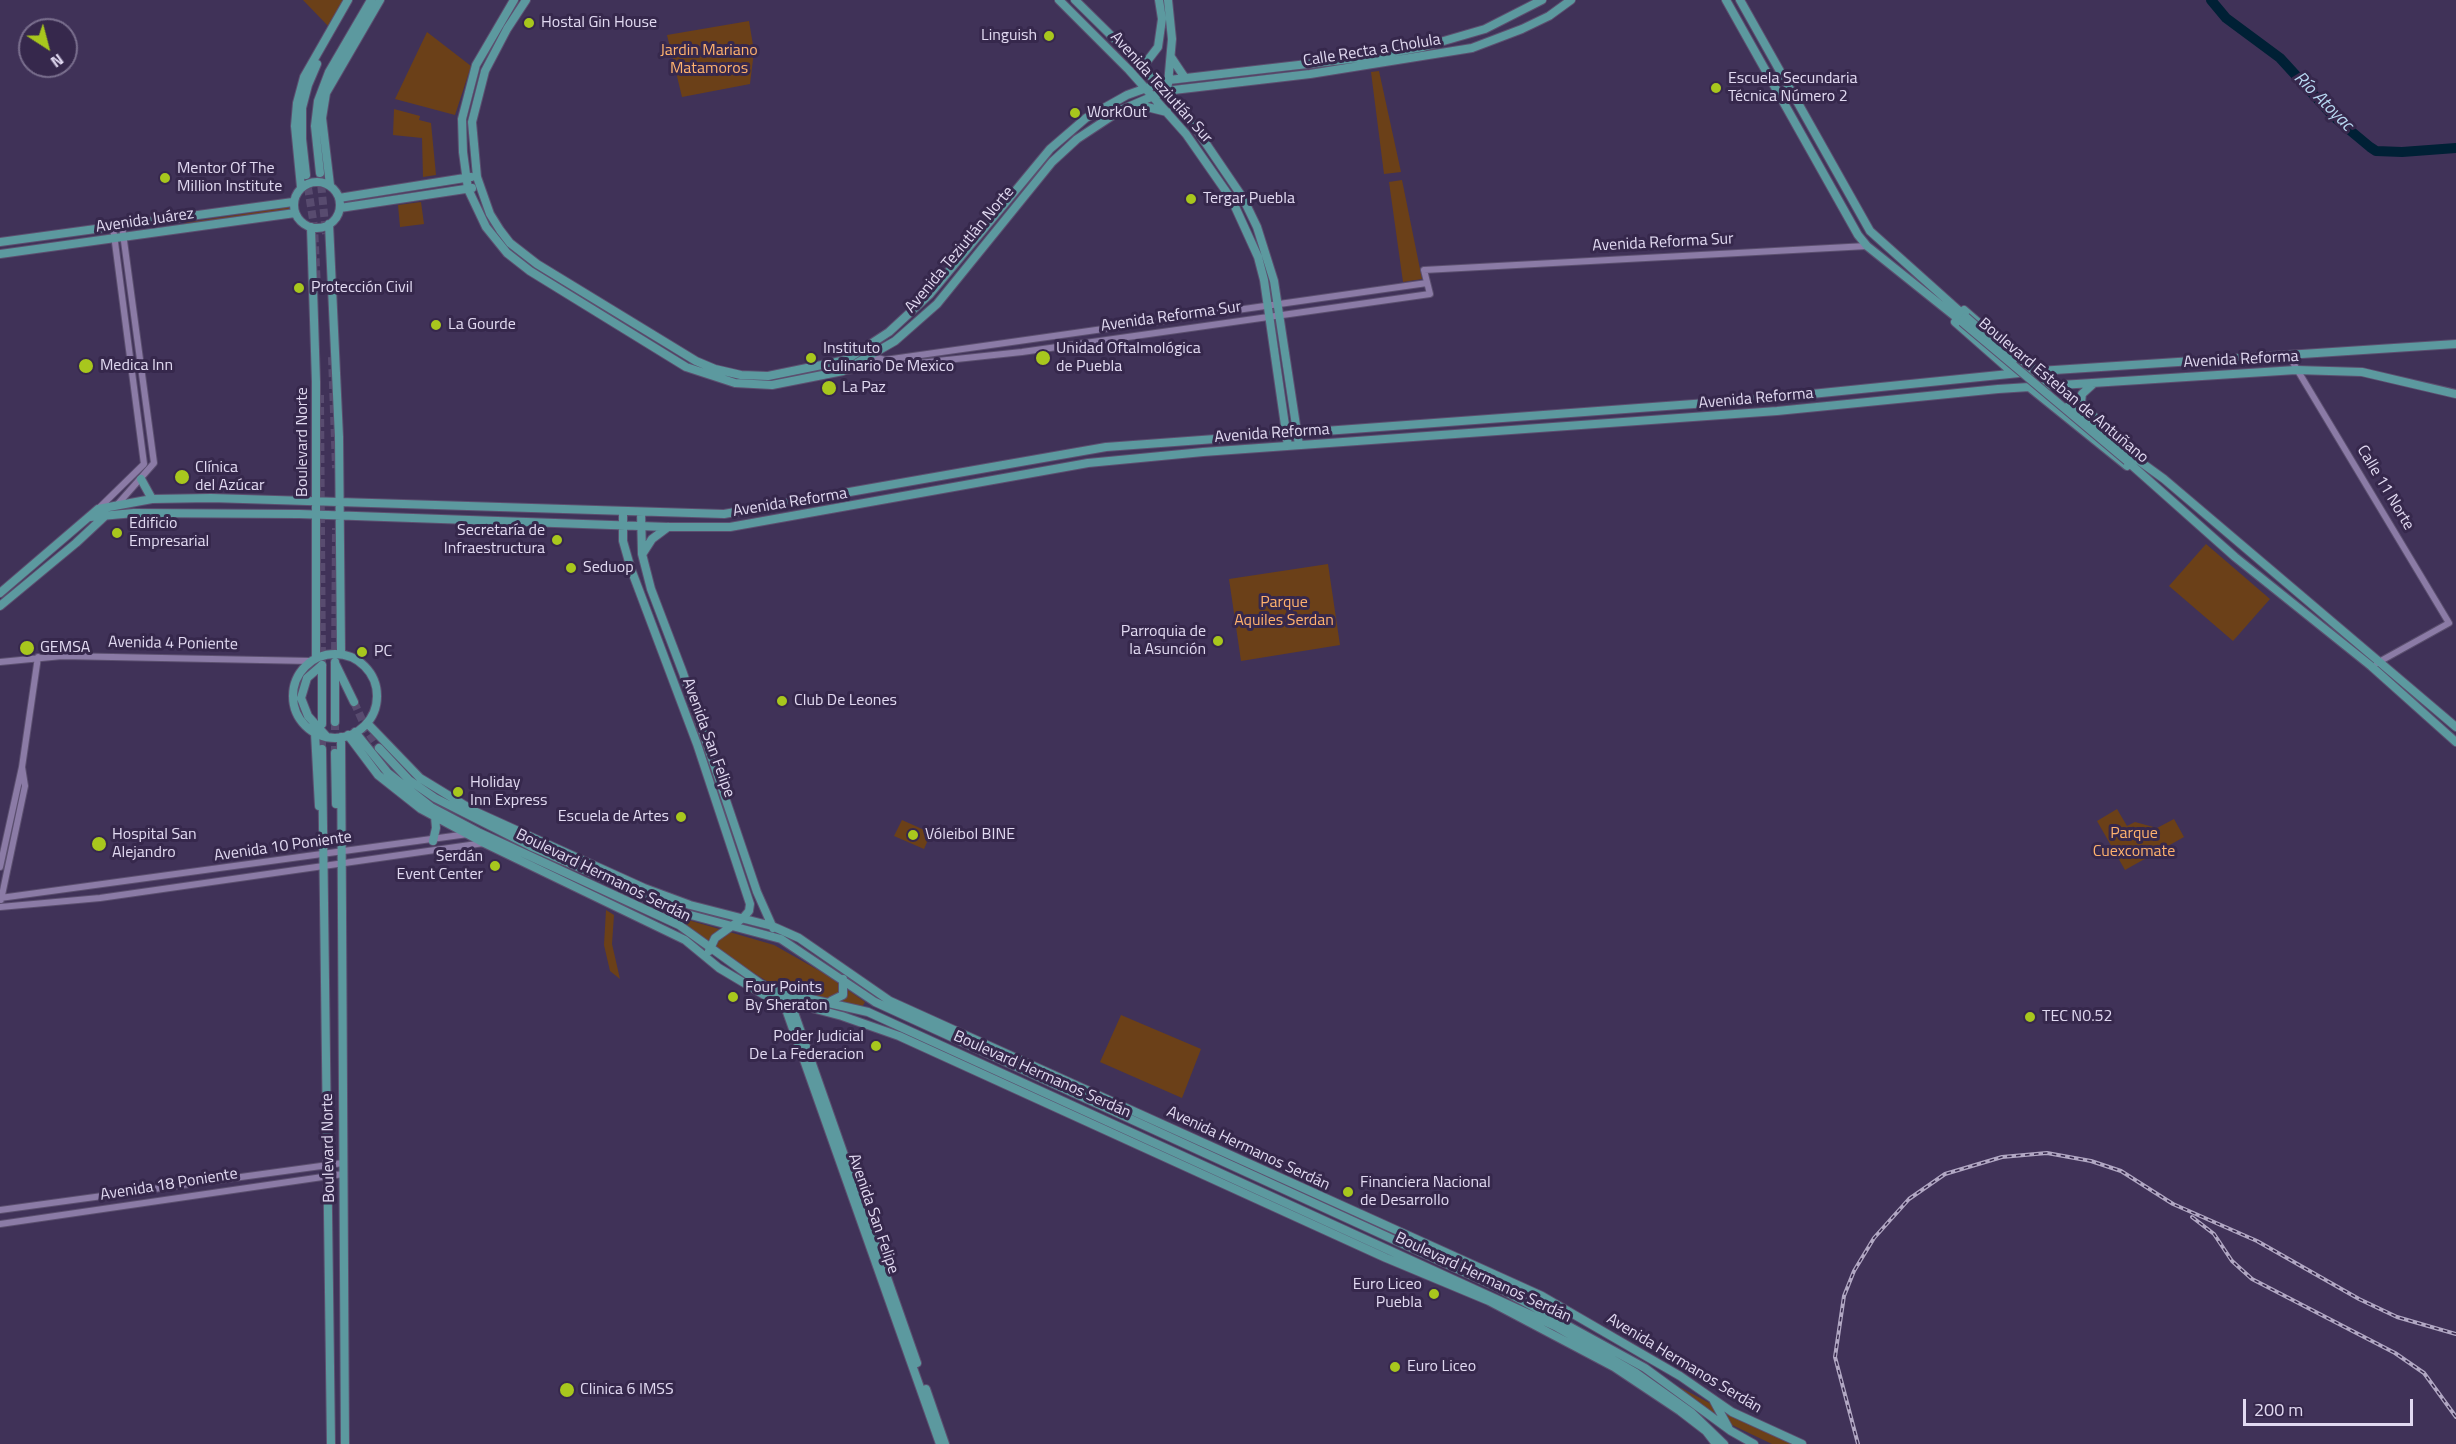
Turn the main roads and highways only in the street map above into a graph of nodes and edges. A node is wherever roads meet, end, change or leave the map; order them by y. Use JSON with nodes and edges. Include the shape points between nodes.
{"nodes":[{"id":1,"x":348,"y":0,"type":"edge"},
{"id":2,"x":354,"y":0,"type":"edge"},
{"id":3,"x":371,"y":0,"type":"edge"},
{"id":4,"x":380,"y":0,"type":"edge"},
{"id":5,"x":514,"y":0,"type":"edge"},
{"id":6,"x":526,"y":0,"type":"edge"},
{"id":7,"x":1059,"y":0,"type":"edge"},
{"id":8,"x":1075,"y":0,"type":"edge"},
{"id":9,"x":1159,"y":0,"type":"edge"},
{"id":10,"x":1168,"y":0,"type":"edge"},
{"id":11,"x":1542,"y":0,"type":"edge"},
{"id":12,"x":1571,"y":0,"type":"edge"},
{"id":13,"x":1726,"y":0,"type":"edge"},
{"id":14,"x":1740,"y":0,"type":"edge"},
{"id":15,"x":1171,"y":57,"type":"junction"},
{"id":16,"x":1140,"y":64,"type":"junction"},
{"id":17,"x":1134,"y":74,"type":"junction"},
{"id":18,"x":1185,"y":78,"type":"junction"},
{"id":19,"x":1169,"y":80,"type":"junction"},
{"id":20,"x":1157,"y":83,"type":"junction"},
{"id":21,"x":1145,"y":87,"type":"junction"},
{"id":22,"x":1165,"y":91,"type":"junction"},
{"id":23,"x":1126,"y":95,"type":"junction"},
{"id":24,"x":1153,"y":96,"type":"junction"},
{"id":25,"x":1133,"y":104,"type":"junction"},
{"id":26,"x":1167,"y":112,"type":"junction"},
{"id":27,"x":320,"y":173,"type":"tunnel mouth"},
{"id":28,"x":306,"y":175,"type":"tunnel mouth"},
{"id":29,"x":477,"y":177,"type":"junction"},
{"id":30,"x":466,"y":178,"type":"junction"},
{"id":31,"x":330,"y":185,"type":"junction"},
{"id":32,"x":301,"y":187,"type":"junction"},
{"id":33,"x":480,"y":187,"type":"junction"},
{"id":34,"x":468,"y":189,"type":"junction"},
{"id":35,"x":339,"y":198,"type":"junction"},
{"id":36,"x":293,"y":202,"type":"junction"},
{"id":37,"x":340,"y":208,"type":"junction"},
{"id":38,"x":295,"y":213,"type":"junction"},
{"id":39,"x":329,"y":224,"type":"junction"},
{"id":40,"x":311,"y":227,"type":"junction"},
{"id":41,"x":0,"y":242,"type":"edge"},
{"id":42,"x":0,"y":255,"type":"edge"},
{"id":43,"x":1948,"y":302,"type":"junction"},
{"id":44,"x":1942,"y":308,"type":"junction"},
{"id":45,"x":1964,"y":320,"type":"junction"},
{"id":46,"x":2456,"y":344,"type":"edge"},
{"id":47,"x":2039,"y":371,"type":"junction"},
{"id":48,"x":2013,"y":373,"type":"junction"},
{"id":49,"x":2094,"y":383,"type":"junction"},
{"id":50,"x":2028,"y":387,"type":"junction"},
{"id":51,"x":2456,"y":394,"type":"edge"},
{"id":52,"x":1297,"y":431,"type":"junction"},
{"id":53,"x":1286,"y":432,"type":"junction"},
{"id":54,"x":1288,"y":446,"type":"junction"},
{"id":55,"x":1299,"y":446,"type":"junction"},
{"id":56,"x":2129,"y":458,"type":"junction"},
{"id":57,"x":141,"y":479,"type":"road end"},
{"id":58,"x":2164,"y":479,"type":"junction"},
{"id":59,"x":2154,"y":487,"type":"junction"},
{"id":60,"x":152,"y":499,"type":"junction"},
{"id":61,"x":316,"y":502,"type":"junction"},
{"id":62,"x":341,"y":503,"type":"junction"},
{"id":63,"x":117,"y":505,"type":"junction"},
{"id":64,"x":528,"y":509,"type":"junction"},
{"id":65,"x":623,"y":511,"type":"junction"},
{"id":66,"x":641,"y":512,"type":"junction"},
{"id":67,"x":316,"y":514,"type":"junction"},
{"id":68,"x":106,"y":515,"type":"junction"},
{"id":69,"x":341,"y":515,"type":"junction"},
{"id":70,"x":90,"y":518,"type":"junction"},
{"id":71,"x":527,"y":522,"type":"junction"},
{"id":72,"x":623,"y":525,"type":"junction"},
{"id":73,"x":642,"y":526,"type":"junction"},
{"id":74,"x":668,"y":527,"type":"junction"},
{"id":75,"x":642,"y":554,"type":"junction"},
{"id":76,"x":0,"y":593,"type":"edge"},
{"id":77,"x":0,"y":606,"type":"edge"},
{"id":78,"x":341,"y":654,"type":"junction"},
{"id":79,"x":313,"y":659,"type":"junction"},
{"id":80,"x":354,"y":702,"type":"tunnel mouth"},
{"id":81,"x":335,"y":722,"type":"tunnel mouth"},
{"id":82,"x":367,"y":723,"type":"junction"},
{"id":83,"x":322,"y":724,"type":"tunnel mouth"},
{"id":84,"x":2456,"y":727,"type":"edge"},
{"id":85,"x":315,"y":733,"type":"junction"},
{"id":86,"x":348,"y":735,"type":"junction"},
{"id":87,"x":327,"y":737,"type":"junction"},
{"id":88,"x":2456,"y":742,"type":"edge"},
{"id":89,"x":378,"y":748,"type":"tunnel mouth"},
{"id":90,"x":322,"y":749,"type":"tunnel mouth"},
{"id":91,"x":335,"y":753,"type":"tunnel mouth"},
{"id":92,"x":435,"y":818,"type":"junction"},
{"id":93,"x":488,"y":818,"type":"junction"},
{"id":94,"x":477,"y":820,"type":"junction"},
{"id":95,"x":433,"y":841,"type":"road end"},
{"id":96,"x":340,"y":853,"type":"junction"},
{"id":97,"x":324,"y":854,"type":"junction"},
{"id":98,"x":747,"y":861,"type":"junction"},
{"id":99,"x":737,"y":865,"type":"junction"},
{"id":100,"x":635,"y":884,"type":"junction"},
{"id":101,"x":624,"y":887,"type":"junction"},
{"id":102,"x":641,"y":895,"type":"junction"},
{"id":103,"x":743,"y":918,"type":"junction"},
{"id":104,"x":730,"y":926,"type":"junction"},
{"id":105,"x":772,"y":926,"type":"junction"},
{"id":106,"x":781,"y":939,"type":"junction"},
{"id":107,"x":710,"y":949,"type":"junction"},
{"id":108,"x":827,"y":957,"type":"junction"},
{"id":109,"x":708,"y":958,"type":"junction"},
{"id":110,"x":832,"y":971,"type":"junction"},
{"id":111,"x":842,"y":978,"type":"junction"},
{"id":112,"x":784,"y":993,"type":"junction"},
{"id":113,"x":787,"y":1002,"type":"junction"},
{"id":114,"x":827,"y":1002,"type":"junction"},
{"id":115,"x":1015,"y":1077,"type":"junction"},
{"id":116,"x":1021,"y":1092,"type":"junction"},
{"id":117,"x":1054,"y":1095,"type":"junction"},
{"id":118,"x":1081,"y":1119,"type":"junction"},
{"id":119,"x":1122,"y":1126,"type":"junction"},
{"id":120,"x":1151,"y":1150,"type":"junction"},
{"id":121,"x":1240,"y":1170,"type":"junction"},
{"id":122,"x":1269,"y":1173,"type":"junction"},
{"id":123,"x":1229,"y":1175,"type":"junction"},
{"id":124,"x":1211,"y":1176,"type":"junction"},
{"id":125,"x":1325,"y":1199,"type":"junction"},
{"id":126,"x":1334,"y":1203,"type":"junction"},
{"id":127,"x":1336,"y":1215,"type":"junction"},
{"id":128,"x":1346,"y":1220,"type":"junction"},
{"id":129,"x":1346,"y":1229,"type":"junction"},
{"id":130,"x":1343,"y":1238,"type":"junction"},
{"id":131,"x":1460,"y":1261,"type":"junction"},
{"id":132,"x":1456,"y":1269,"type":"junction"},
{"id":133,"x":1496,"y":1275,"type":"junction"},
{"id":134,"x":1491,"y":1285,"type":"junction"},
{"id":135,"x":1560,"y":1306,"type":"junction"},
{"id":136,"x":1584,"y":1334,"type":"junction"},
{"id":137,"x":1615,"y":1364,"type":"junction"},
{"id":138,"x":1712,"y":1397,"type":"junction"},
{"id":139,"x":1690,"y":1416,"type":"junction"},
{"id":140,"x":1731,"y":1431,"type":"junction"},
{"id":141,"x":331,"y":1444,"type":"edge"},
{"id":142,"x":345,"y":1444,"type":"edge"},
{"id":143,"x":940,"y":1444,"type":"edge"},
{"id":144,"x":945,"y":1444,"type":"edge"},
{"id":145,"x":1716,"y":1444,"type":"edge"},
{"id":146,"x":1724,"y":1444,"type":"edge"},
{"id":147,"x":1754,"y":1444,"type":"edge"},
{"id":148,"x":1802,"y":1444,"type":"edge"}],
"edges":[{"from":1,"to":32,"type":"main road","via":[[304,77],[297,103],[295,126]]},
{"from":2,"to":28,"type":"main road","via":[[313,73],[305,96],[301,124]]},
{"from":3,"to":27,"type":"main road","via":[[329,72],[318,101],[315,126]]},
{"from":4,"to":31,"type":"main road","via":[[326,93],[322,118]]},
{"from":5,"to":30,"type":"main road","via":[[476,65],[465,101],[462,130]]},
{"from":6,"to":29,"type":"main road","via":[[494,52],[477,95],[472,122]]},
{"from":7,"to":17,"type":"main road","name":"Avenida Teziutlán Sur"},
{"from":8,"to":16,"type":"main road","name":"Avenida Teziutlán Sur"},
{"from":9,"to":16,"type":"main road","via":[[1162,19],[1158,47]]},
{"from":10,"to":15,"type":"main road"},
{"from":11,"to":18,"type":"main road","name":"Calle Recta a Cholula","via":[[1485,29],[1423,47]]},
{"from":12,"to":22,"type":"main road","name":"Calle Recta a Cholula","via":[[1549,16],[1472,48],[1310,74]]},
{"from":13,"to":44,"type":"main road","name":"Boulevard Esteban de Antuñano","via":[[1843,211],[1867,246]]},
{"from":14,"to":43,"type":"main road","name":"Boulevard Esteban de Antuñano","via":[[1870,231]]},
{"from":15,"to":18,"type":"main road"},
{"from":15,"to":19,"type":"main road"},
{"from":16,"to":20,"type":"main road","name":"Avenida Teziutlán Sur"},
{"from":17,"to":21,"type":"main road","name":"Avenida Teziutlán Sur"},
{"from":17,"to":23,"type":"main road"},
{"from":18,"to":19,"type":"main road","name":"Calle Recta a Cholula"},
{"from":19,"to":20,"type":"main road","name":"Calle Recta a Cholula"},
{"from":19,"to":22,"type":"main road"},
{"from":20,"to":21,"type":"main road","name":"Avenida Teziutlán Norte"},
{"from":20,"to":22,"type":"main road","name":"Avenida Teziutlán Sur"},
{"from":21,"to":23,"type":"main road","name":"Avenida Teziutlán Norte"},
{"from":21,"to":24,"type":"main road","name":"Avenida Teziutlán Sur"},
{"from":22,"to":24,"type":"main road","name":"Avenida Teziutlán Norte"},
{"from":22,"to":52,"type":"main road","name":"Avenida Teziutlán Sur","via":[[1210,146],[1243,198],[1266,251],[1279,304]]},
{"from":23,"to":33,"type":"main road","name":"Avenida Teziutlán Norte","via":[[1086,118],[1050,149],[930,294],[889,332],[846,360],[794,373],[750,375],[715,369],[640,329],[510,243],[490,214]]},
{"from":24,"to":25,"type":"main road","name":"Avenida Teziutlán Norte"},
{"from":24,"to":26,"type":"main road","name":"Avenida Teziutlán Sur"},
{"from":25,"to":26,"type":"main road"},
{"from":25,"to":34,"type":"main road","name":"Avenida Teziutlán Norte","via":[[1065,148],[937,304],[909,330],[843,371],[772,385],[735,383],[686,367],[519,263],[486,227]]},
{"from":26,"to":53,"type":"main road","name":"Avenida Teziutlán Sur","via":[[1232,200],[1258,257]]},
{"from":29,"to":30,"type":"main road"},
{"from":29,"to":33,"type":"main road"},
{"from":30,"to":34,"type":"main road"},
{"from":30,"to":35,"type":"main road"},
{"from":31,"to":32,"type":"main road","via":[[315,181]]},
{"from":31,"to":35,"type":"main road"},
{"from":32,"to":36,"type":"main road"},
{"from":33,"to":34,"type":"main road"},
{"from":34,"to":37,"type":"main road"},
{"from":35,"to":37,"type":"main road"},
{"from":36,"to":38,"type":"main road"},
{"from":36,"to":41,"type":"main road","name":"Avenida Juárez"},
{"from":37,"to":39,"type":"main road"},
{"from":38,"to":40,"type":"main road","via":[[303,224]]},
{"from":38,"to":42,"type":"main road","name":"Avenida Juárez"},
{"from":39,"to":40,"type":"main road"},
{"from":39,"to":62,"type":"main road","name":"Boulevard Norte"},
{"from":40,"to":61,"type":"main road","name":"Boulevard Norte"},
{"from":43,"to":45,"type":"main road","name":"Boulevard Esteban de Antuñano"},
{"from":43,"to":47,"type":"main road","via":[[1961,307]]},
{"from":44,"to":45,"type":"main road","name":"Boulevard Esteban de Antuñano"},
{"from":44,"to":48,"type":"main road"},
{"from":45,"to":56,"type":"main road","name":"Boulevard Esteban de Antuñano","bridge":true},
{"from":46,"to":47,"type":"main road","name":"Avenida Reforma"},
{"from":47,"to":48,"type":"main road","name":"Avenida Reforma"},
{"from":48,"to":52,"type":"main road","name":"Avenida Reforma","via":[[1762,399]]},
{"from":49,"to":50,"type":"main road","name":"Avenida Reforma"},
{"from":49,"to":51,"type":"main road","name":"Avenida Reforma","via":[[2296,370],[2362,372]]},
{"from":49,"to":58,"type":"main road","via":[[2082,394],[2084,408]]},
{"from":50,"to":55,"type":"main road","name":"Avenida Reforma","via":[[1756,413]]},
{"from":50,"to":59,"type":"main road"},
{"from":52,"to":53,"type":"main road","name":"Avenida Reforma"},
{"from":52,"to":55,"type":"main road","name":"Avenida Teziutlán Sur"},
{"from":53,"to":54,"type":"main road","name":"Avenida Teziutlán Sur"},
{"from":53,"to":66,"type":"main road","name":"Avenida Reforma","via":[[1106,447],[724,514]]},
{"from":54,"to":55,"type":"main road","name":"Avenida Reforma"},
{"from":54,"to":74,"type":"main road","name":"Avenida Reforma","via":[[1088,463],[759,523]]},
{"from":56,"to":58,"type":"main road","name":"Boulevard Esteban de Antuñano"},
{"from":56,"to":59,"type":"main road","name":"Boulevard Esteban de Antuñano"},
{"from":57,"to":60,"type":"main road"},
{"from":58,"to":84,"type":"main road","name":"Boulevard Esteban de Antuñano"},
{"from":59,"to":88,"type":"main road","name":"Boulevard Esteban de Antuñano","via":[[2371,666]]},
{"from":60,"to":61,"type":"main road","name":"Avenida Reforma"},
{"from":60,"to":63,"type":"main road","name":"Avenida Reforma"},
{"from":61,"to":62,"type":"main road","name":"Avenida Reforma"},
{"from":61,"to":67,"type":"main road","name":"Boulevard Norte"},
{"from":62,"to":64,"type":"main road","name":"Avenida Reforma"},
{"from":62,"to":69,"type":"main road","name":"Boulevard Norte"},
{"from":63,"to":68,"type":"main road"},
{"from":63,"to":70,"type":"main road","name":"Avenida Reforma","via":[[98,509]]},
{"from":64,"to":65,"type":"main road","name":"Avenida Reforma"},
{"from":64,"to":71,"type":"main road"},
{"from":65,"to":66,"type":"main road","name":"Avenida Reforma"},
{"from":65,"to":72,"type":"main road","name":"Avenida San Felipe"},
{"from":66,"to":73,"type":"main road","name":"Avenida San Felipe"},
{"from":67,"to":68,"type":"main road","name":"Avenida Reforma"},
{"from":67,"to":69,"type":"main road","name":"Avenida Reforma"},
{"from":67,"to":79,"type":"main road","name":"Boulevard Norte"},
{"from":68,"to":70,"type":"main road","name":"Avenida Reforma"},
{"from":68,"to":77,"type":"main road"},
{"from":69,"to":71,"type":"main road","name":"Avenida Reforma"},
{"from":69,"to":78,"type":"main road","name":"Boulevard Norte"},
{"from":70,"to":76,"type":"main road"},
{"from":71,"to":72,"type":"main road","name":"Avenida Reforma"},
{"from":72,"to":73,"type":"main road","name":"Avenida Reforma"},
{"from":72,"to":99,"type":"main road","name":"Avenida San Felipe","via":[[631,569],[697,744]]},
{"from":73,"to":74,"type":"main road","name":"Avenida Reforma"},
{"from":73,"to":75,"type":"main road","name":"Avenida San Felipe"},
{"from":74,"to":75,"type":"main road","via":[[652,539]]},
{"from":75,"to":98,"type":"main road","name":"Avenida San Felipe"},
{"from":78,"to":79,"type":"main road"},
{"from":78,"to":82,"type":"main road","via":[[360,662],[374,680],[376,702]]},
{"from":79,"to":85,"type":"main road","via":[[295,681],[292,694],[299,719]]},
{"from":80,"to":81,"type":"main road","via":[[335,663]]},
{"from":82,"to":86,"type":"main road"},
{"from":82,"to":93,"type":"main road","name":"Avenida Hermanos Serdán","via":[[420,778]]},
{"from":83,"to":87,"type":"main road","via":[[322,665],[307,678],[301,698],[308,716]]},
{"from":85,"to":87,"type":"main road"},
{"from":85,"to":97,"type":"main road","name":"Boulevard Norte"},
{"from":86,"to":87,"type":"main road"},
{"from":86,"to":92,"type":"main road","via":[[393,789]]},
{"from":86,"to":96,"type":"main road","name":"Boulevard Norte"},
{"from":86,"to":107,"type":"main road","name":"Boulevard Hermanos Serdán","via":[[430,807],[670,921]]},
{"from":89,"to":94,"type":"main road","name":"Boulevard Hermanos Serdán","via":[[421,789]]},
{"from":90,"to":97,"type":"main road","name":"Boulevard Norte"},
{"from":91,"to":96,"type":"main road","name":"Boulevard Norte"},
{"from":92,"to":95,"type":"main road"},
{"from":92,"to":109,"type":"main road","via":[[685,940]]},
{"from":93,"to":94,"type":"main road"},
{"from":93,"to":100,"type":"main road","name":"Avenida Hermanos Serdán"},
{"from":94,"to":101,"type":"main road","name":"Boulevard Hermanos Serdán"},
{"from":96,"to":142,"type":"main road","name":"Boulevard Norte"},
{"from":97,"to":141,"type":"main road","name":"Boulevard Norte"},
{"from":98,"to":99,"type":"main road"},
{"from":98,"to":105,"type":"main road","name":"Avenida San Felipe"},
{"from":99,"to":103,"type":"main road","name":"Avenida San Felipe","via":[[750,904]]},
{"from":100,"to":101,"type":"main road"},
{"from":100,"to":102,"type":"main road"},
{"from":100,"to":103,"type":"main road","name":"Avenida Hermanos Serdán","via":[[690,905]]},
{"from":101,"to":102,"type":"main road","name":"Boulevard Hermanos Serdán"},
{"from":102,"to":104,"type":"main road","name":"Boulevard Hermanos Serdán","via":[[683,913]]},
{"from":103,"to":104,"type":"main road"},
{"from":103,"to":105,"type":"main road","name":"Avenida Hermanos Serdán"},
{"from":104,"to":106,"type":"main road","name":"Boulevard Hermanos Serdán"},
{"from":104,"to":107,"type":"main road","via":[[715,938]]},
{"from":105,"to":106,"type":"main road","name":"Avenida San Felipe"},
{"from":105,"to":108,"type":"main road","name":"Avenida Hermanos Serdán"},
{"from":106,"to":110,"type":"main road","name":"Boulevard Hermanos Serdán"},
{"from":107,"to":109,"type":"main road"},
{"from":107,"to":112,"type":"main road","name":"Boulevard Hermanos Serdán","via":[[761,984]]},
{"from":108,"to":110,"type":"main road"},
{"from":108,"to":122,"type":"main road","name":"Avenida Hermanos Serdán","via":[[890,1001]]},
{"from":109,"to":113,"type":"main road","via":[[765,996]]},
{"from":110,"to":111,"type":"main road","name":"Boulevard Hermanos Serdán"},
{"from":111,"to":114,"type":"main road","via":[[843,994]]},
{"from":111,"to":121,"type":"main road","name":"Boulevard Hermanos Serdán","via":[[874,1002]]},
{"from":112,"to":113,"type":"main road","name":"Avenida San Felipe"},
{"from":112,"to":114,"type":"main road","name":"Boulevard Hermanos Serdán"},
{"from":113,"to":116,"type":"main road","via":[[899,1036]]},
{"from":113,"to":143,"type":"main road","name":"Avenida San Felipe"},
{"from":113,"to":144,"type":"main road","name":"Avenida San Felipe"},
{"from":114,"to":115,"type":"main road","name":"Boulevard Hermanos Serdán","via":[[868,1012]]},
{"from":115,"to":116,"type":"main road"},
{"from":115,"to":117,"type":"main road","name":"Boulevard Hermanos Serdán"},
{"from":116,"to":118,"type":"main road"},
{"from":117,"to":118,"type":"main road"},
{"from":117,"to":119,"type":"main road","name":"Boulevard Hermanos Serdán"},
{"from":118,"to":120,"type":"main road"},
{"from":119,"to":120,"type":"main road","via":[[1127,1133],[1148,1143]]},
{"from":119,"to":123,"type":"main road","name":"Boulevard Hermanos Serdán"},
{"from":120,"to":124,"type":"main road"},
{"from":121,"to":122,"type":"main road"},
{"from":121,"to":127,"type":"main road","name":"Boulevard Hermanos Serdán"},
{"from":122,"to":125,"type":"main road","name":"Avenida Hermanos Serdán"},
{"from":123,"to":124,"type":"main road"},
{"from":123,"to":129,"type":"main road","name":"Boulevard Hermanos Serdán"},
{"from":124,"to":130,"type":"main road"},
{"from":125,"to":126,"type":"main road","name":"Avenida Hermanos Serdán"},
{"from":125,"to":127,"type":"main road"},
{"from":126,"to":128,"type":"main road"},
{"from":126,"to":131,"type":"main road","name":"Avenida Hermanos Serdán"},
{"from":127,"to":128,"type":"main road","name":"Boulevard Hermanos Serdán"},
{"from":128,"to":132,"type":"main road","name":"Boulevard Hermanos Serdán"},
{"from":129,"to":130,"type":"main road"},
{"from":129,"to":137,"type":"main road","name":"Boulevard Hermanos Serdán","via":[[1556,1326]]},
{"from":130,"to":137,"type":"main road","via":[[1489,1301]]},
{"from":131,"to":132,"type":"main road"},
{"from":131,"to":133,"type":"main road","name":"Avenida Hermanos Serdán"},
{"from":132,"to":134,"type":"main road","name":"Boulevard Hermanos Serdán"},
{"from":133,"to":134,"type":"main road"},
{"from":133,"to":135,"type":"main road","name":"Avenida Hermanos Serdán"},
{"from":134,"to":136,"type":"main road","name":"Boulevard Hermanos Serdán"},
{"from":135,"to":136,"type":"main road"},
{"from":135,"to":138,"type":"main road","name":"Avenida Hermanos Serdán"},
{"from":136,"to":140,"type":"main road","name":"Boulevard Hermanos Serdán","via":[[1645,1368]]},
{"from":137,"to":139,"type":"main road","name":"Boulevard Hermanos Serdán"},
{"from":138,"to":140,"type":"main road"},
{"from":138,"to":148,"type":"main road","name":"Avenida Hermanos Serdán","via":[[1732,1412]]},
{"from":139,"to":145,"type":"main road"},
{"from":139,"to":146,"type":"main road","name":"Boulevard Hermanos Serdán"},
{"from":140,"to":147,"type":"main road","name":"Boulevard Hermanos Serdán"}]}
